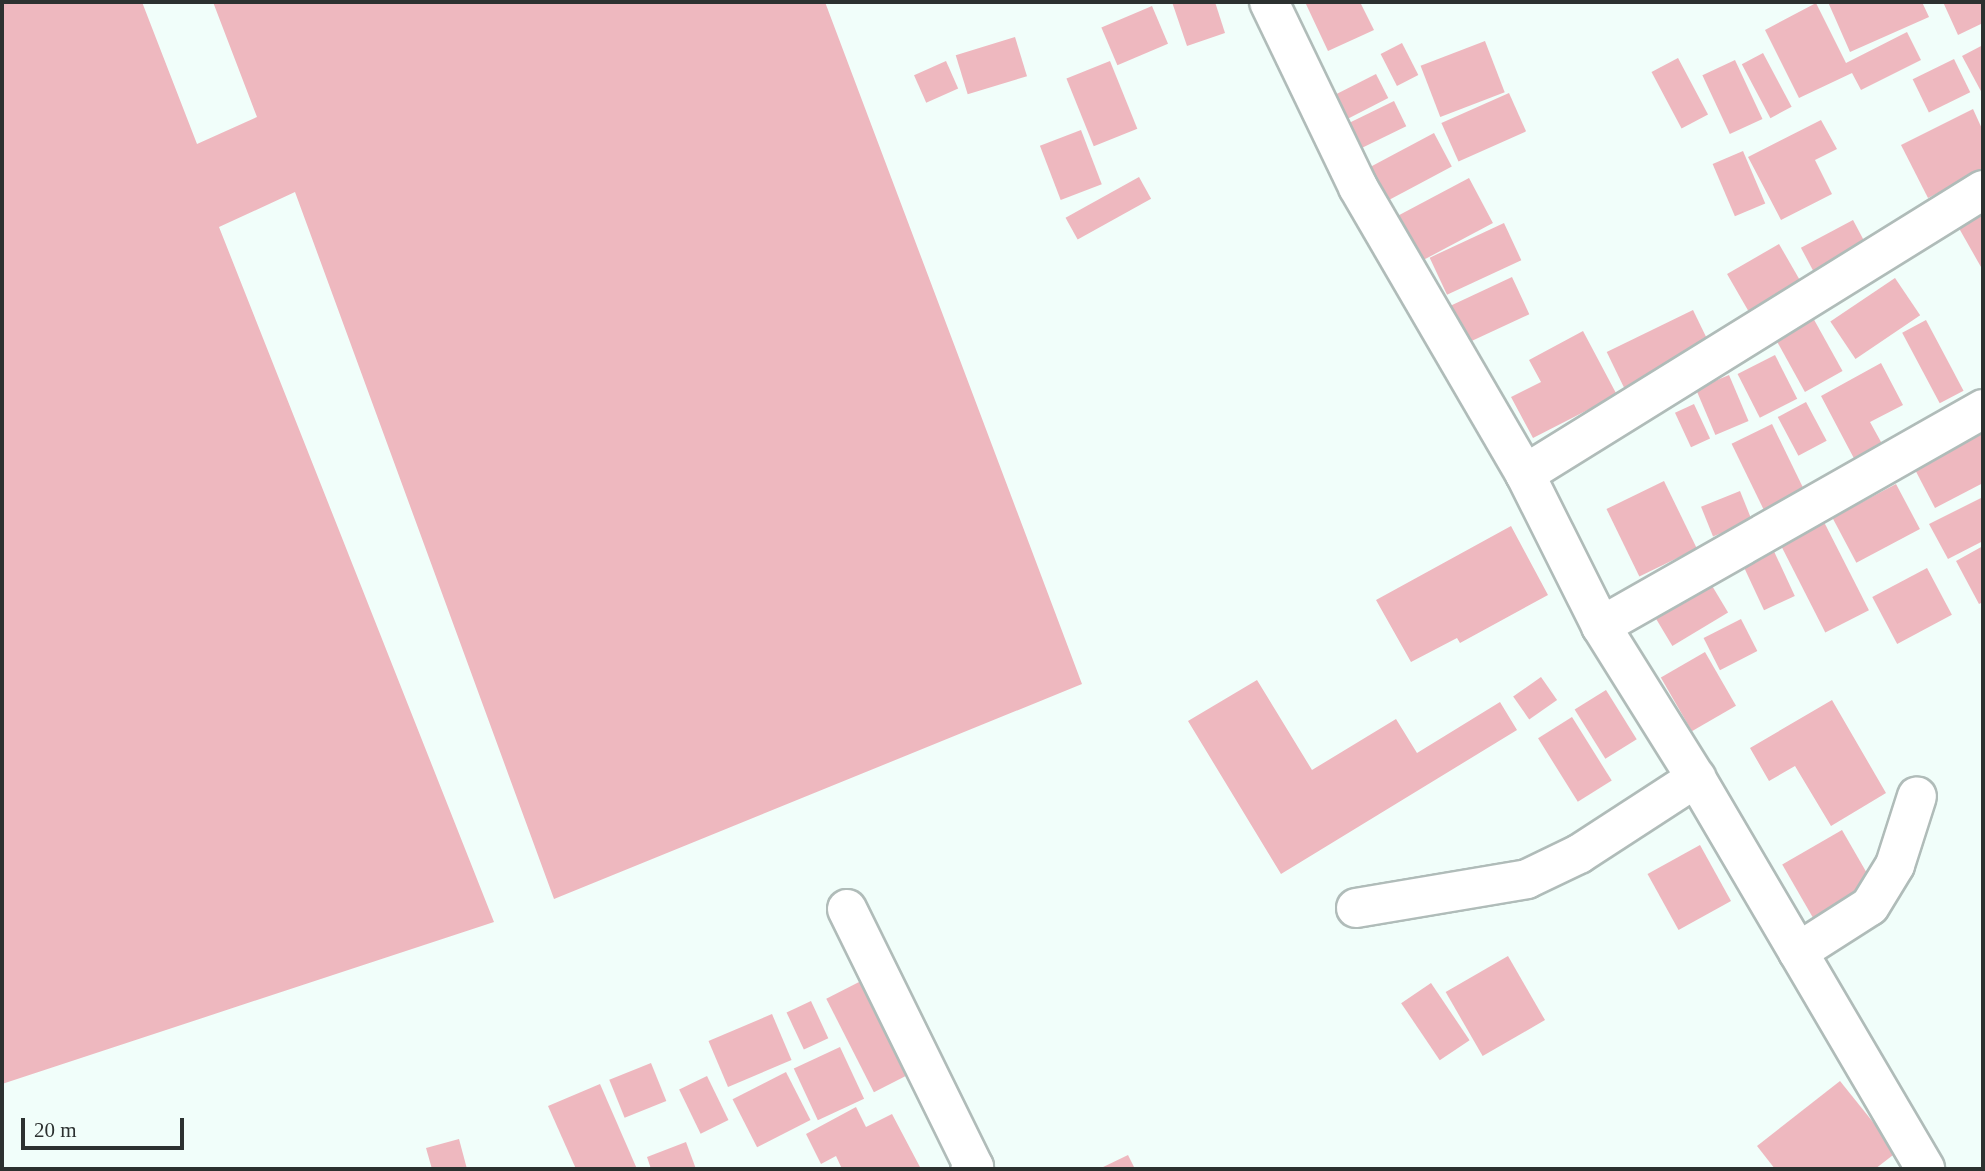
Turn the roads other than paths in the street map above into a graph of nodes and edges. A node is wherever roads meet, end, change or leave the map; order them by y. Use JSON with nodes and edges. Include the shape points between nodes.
{"nodes":[{"id":1,"x":1269,"y":2,"type":"edge"},
{"id":2,"x":1983,"y":190,"type":"edge"},
{"id":3,"x":1983,"y":409,"type":"edge"},
{"id":4,"x":1525,"y":474,"type":"junction"},
{"id":5,"x":1601,"y":626,"type":"junction"},
{"id":6,"x":1696,"y":778,"type":"junction"},
{"id":7,"x":1917,"y":796,"type":"dead end"},
{"id":8,"x":1356,"y":908,"type":"dead end"},
{"id":9,"x":847,"y":909,"type":"dead end"},
{"id":10,"x":1798,"y":952,"type":"junction"},
{"id":11,"x":973,"y":1168,"type":"edge"},
{"id":12,"x":1925,"y":1169,"type":"edge"}],
"edges":[{"from":1,"to":4,"type":"street","via":[[1357,187]]},
{"from":2,"to":4,"type":"street"},
{"from":3,"to":5,"type":"street"},
{"from":4,"to":5,"type":"street"},
{"from":5,"to":6,"type":"street"},
{"from":6,"to":8,"type":"street","via":[[1578,854],[1527,879]]},
{"from":6,"to":10,"type":"street"},
{"from":7,"to":10,"type":"street","via":[[1895,865],[1870,906]]},
{"from":9,"to":11,"type":"street"},
{"from":10,"to":12,"type":"street"}]}
